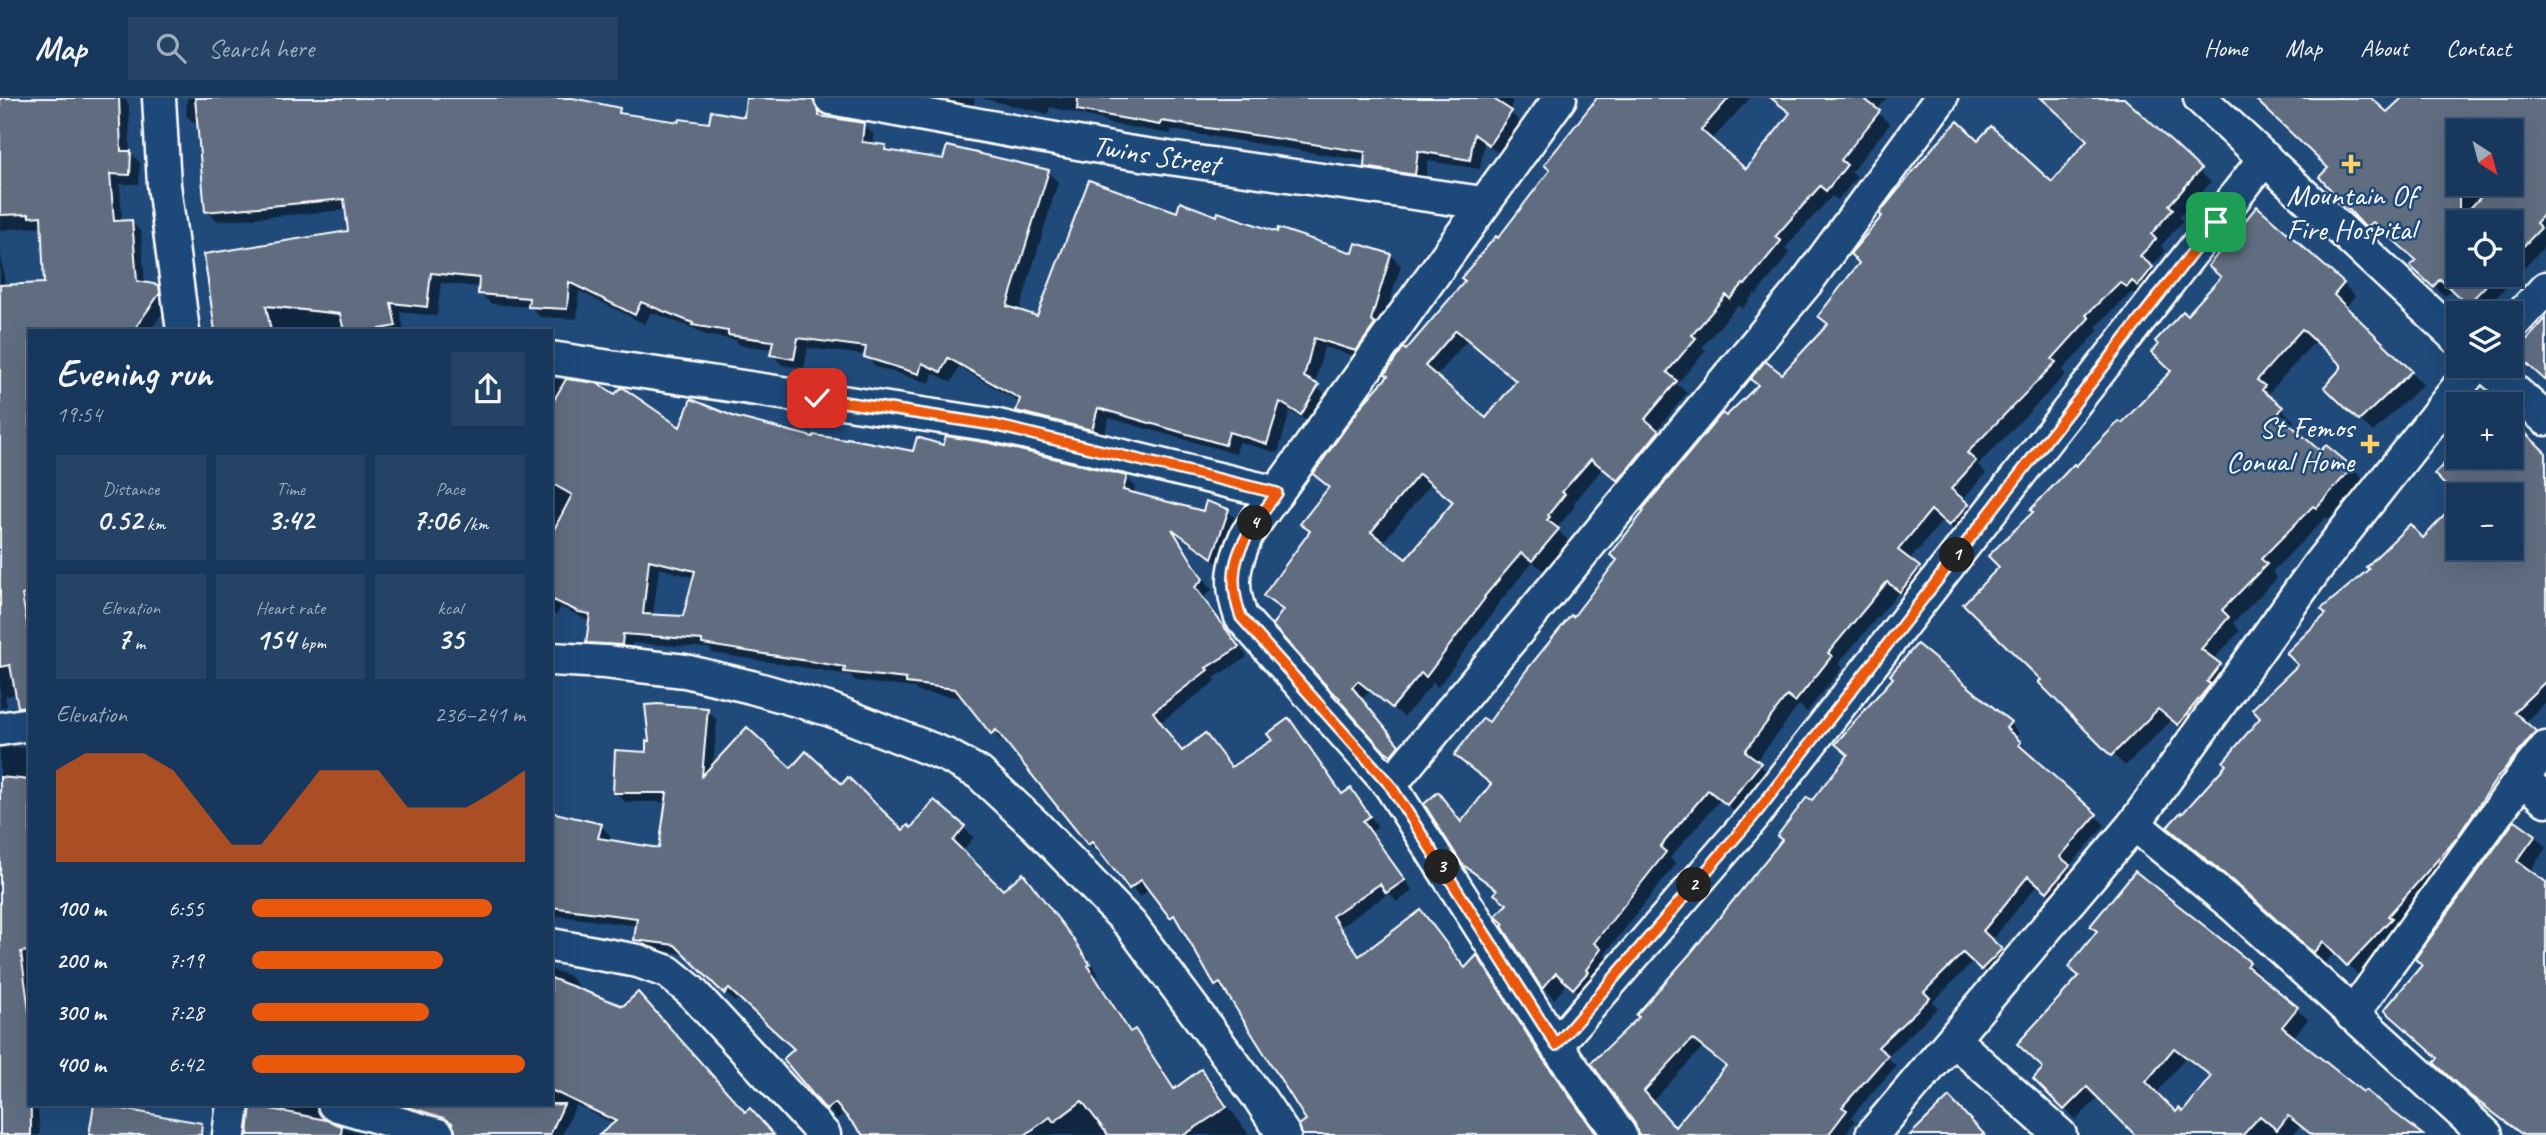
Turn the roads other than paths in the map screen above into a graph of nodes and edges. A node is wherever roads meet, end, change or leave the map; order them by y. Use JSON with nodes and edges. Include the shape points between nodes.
{"nodes":[{"id":1,"x":159,"y":98,"type":"edge"},
{"id":2,"x":831,"y":98,"type":"edge"},
{"id":3,"x":1560,"y":98,"type":"edge"},
{"id":4,"x":1941,"y":98,"type":"edge"},
{"id":5,"x":2200,"y":98,"type":"edge"},
{"id":6,"x":2265,"y":158,"type":"junction"},
{"id":7,"x":1483,"y":202,"type":"junction"},
{"id":8,"x":2546,"y":288,"type":"edge"},
{"id":9,"x":2523,"y":313,"type":"edge"},
{"id":10,"x":2446,"y":328,"type":"edge"},
{"id":11,"x":183,"y":329,"type":"edge"},
{"id":12,"x":553,"y":358,"type":"edge"},
{"id":13,"x":2466,"y":378,"type":"edge"},
{"id":14,"x":2500,"y":378,"type":"edge"},
{"id":15,"x":2546,"y":419,"type":"edge"},
{"id":16,"x":1277,"y":493,"type":"junction"},
{"id":17,"x":553,"y":659,"type":"edge"},
{"id":18,"x":28,"y":724,"type":"edge"},
{"id":19,"x":0,"y":729,"type":"edge"},
{"id":20,"x":2546,"y":748,"type":"edge"},
{"id":21,"x":2522,"y":778,"type":"junction"},
{"id":22,"x":1390,"y":785,"type":"junction"},
{"id":23,"x":2546,"y":800,"type":"edge"},
{"id":24,"x":2134,"y":824,"type":"junction"},
{"id":25,"x":553,"y":945,"type":"edge"},
{"id":26,"x":2352,"y":1015,"type":"junction"},
{"id":27,"x":1954,"y":1040,"type":"junction"},
{"id":28,"x":1556,"y":1045,"type":"junction"},
{"id":29,"x":233,"y":1106,"type":"edge"},
{"id":30,"x":341,"y":1106,"type":"edge"},
{"id":31,"x":229,"y":1135,"type":"edge"},
{"id":32,"x":438,"y":1135,"type":"edge"},
{"id":33,"x":824,"y":1135,"type":"edge"},
{"id":34,"x":1284,"y":1135,"type":"edge"},
{"id":35,"x":1620,"y":1135,"type":"edge"},
{"id":36,"x":1872,"y":1135,"type":"edge"},
{"id":37,"x":2060,"y":1135,"type":"edge"},
{"id":38,"x":2486,"y":1135,"type":"edge"}],
"edges":[{"from":1,"to":11,"type":"street","via":[[164,185]]},
{"from":2,"to":7,"type":"street","name":"Twins Street","via":[[1128,152]]},
{"from":3,"to":7,"type":"street"},
{"from":4,"to":22,"type":"street","via":[[1806,284]]},
{"from":5,"to":6,"type":"street"},
{"from":6,"to":10,"type":"street"},
{"from":6,"to":28,"type":"street","via":[[1753,817]]},
{"from":7,"to":16,"type":"street"},
{"from":8,"to":9,"type":"street"},
{"from":12,"to":16,"type":"street","via":[[994,425]]},
{"from":13,"to":24,"type":"street","via":[[2317,567]]},
{"from":14,"to":15,"type":"street"},
{"from":16,"to":22,"type":"street","via":[[1247,534],[1237,558],[1232,578],[1241,617]]},
{"from":17,"to":34,"type":"street","via":[[685,671],[751,687],[831,710],[948,756],[979,773],[1131,925]]},
{"from":18,"to":19,"type":"street"},
{"from":20,"to":21,"type":"street"},
{"from":21,"to":23,"type":"street"},
{"from":21,"to":26,"type":"street"},
{"from":22,"to":28,"type":"street"},
{"from":24,"to":26,"type":"street","via":[[2234,906]]},
{"from":24,"to":27,"type":"street"},
{"from":25,"to":33,"type":"street","via":[[638,961],[668,972]]},
{"from":26,"to":38,"type":"street"},
{"from":27,"to":36,"type":"street"},
{"from":27,"to":37,"type":"street"},
{"from":28,"to":35,"type":"street"},
{"from":29,"to":31,"type":"street"},
{"from":30,"to":32,"type":"street"}]}
